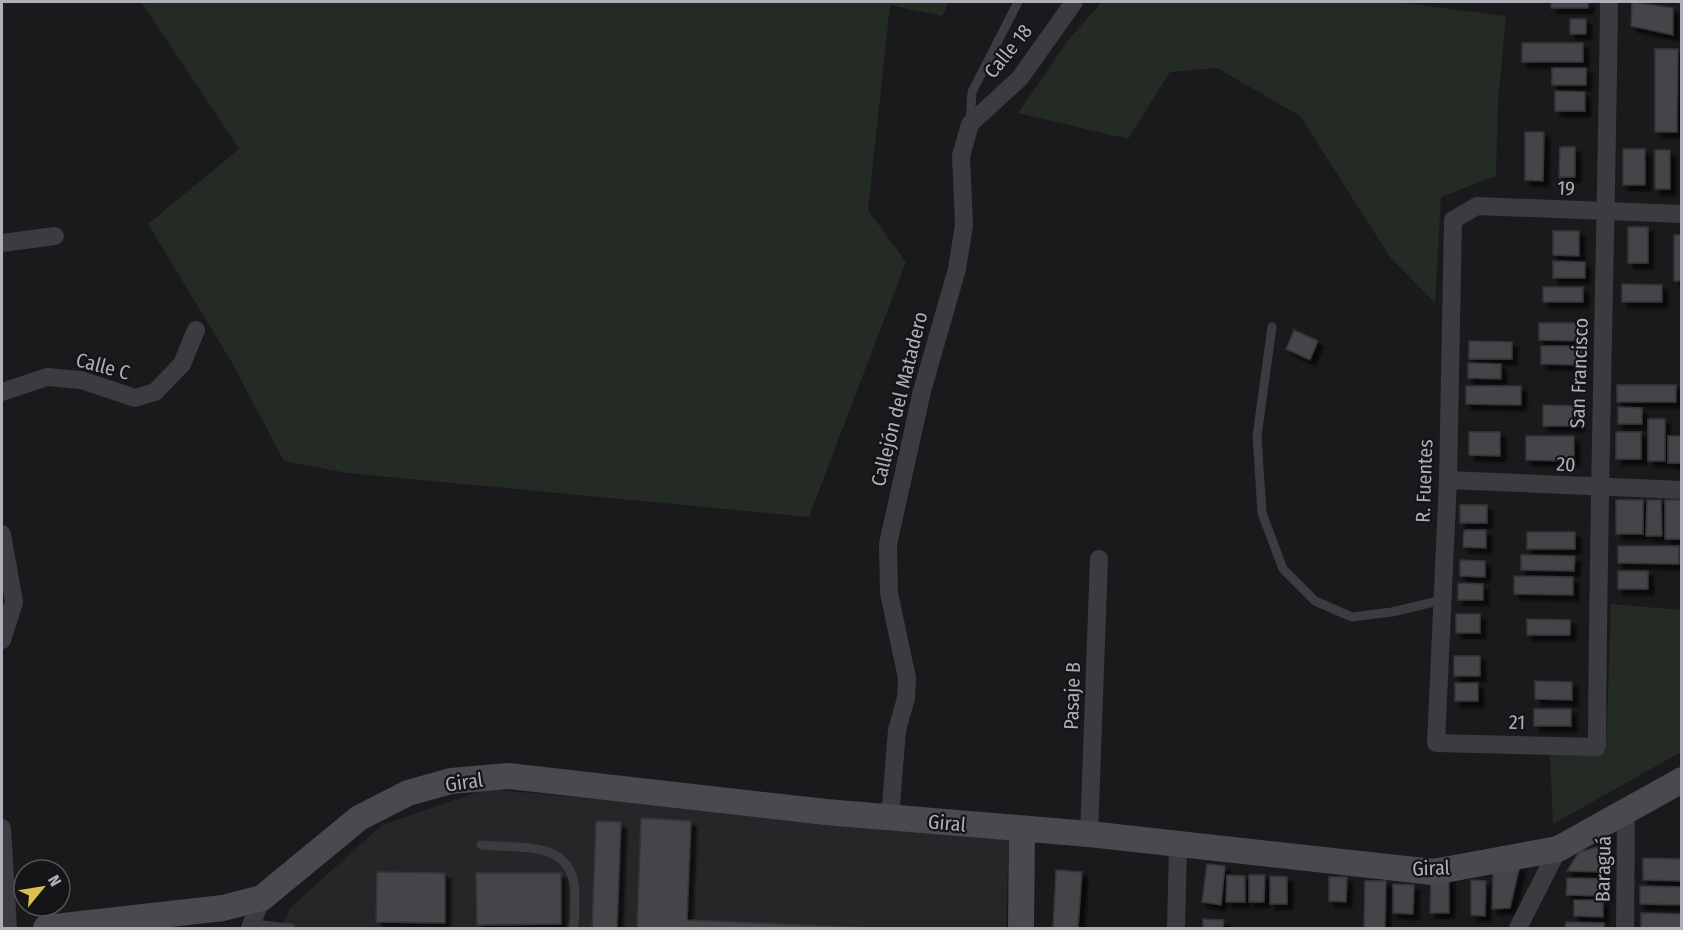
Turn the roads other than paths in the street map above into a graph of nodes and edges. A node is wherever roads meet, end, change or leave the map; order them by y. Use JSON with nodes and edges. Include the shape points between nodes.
{"nodes":[{"id":1,"x":1018,"y":2,"type":"edge"},
{"id":2,"x":1074,"y":2,"type":"edge"},
{"id":3,"x":1609,"y":2,"type":"edge"},
{"id":4,"x":970,"y":124,"type":"junction"},
{"id":5,"x":1606,"y":212,"type":"junction"},
{"id":6,"x":1682,"y":214,"type":"edge"},
{"id":7,"x":1453,"y":220,"type":"joint"},
{"id":8,"x":55,"y":236,"type":"dead end"},
{"id":9,"x":2,"y":243,"type":"edge"},
{"id":10,"x":1272,"y":327,"type":"dead end"},
{"id":11,"x":196,"y":330,"type":"dead end"},
{"id":12,"x":2,"y":392,"type":"edge"},
{"id":13,"x":1448,"y":480,"type":"junction"},
{"id":14,"x":1598,"y":488,"type":"junction"},
{"id":15,"x":1682,"y":490,"type":"edge"},
{"id":16,"x":2,"y":534,"type":"edge"},
{"id":17,"x":1099,"y":559,"type":"dead end"},
{"id":18,"x":1442,"y":600,"type":"junction"},
{"id":19,"x":2,"y":640,"type":"edge"},
{"id":20,"x":1436,"y":743,"type":"joint"},
{"id":21,"x":1597,"y":747,"type":"joint"},
{"id":22,"x":1682,"y":780,"type":"edge"},
{"id":23,"x":1626,"y":810,"type":"junction"},
{"id":24,"x":890,"y":818,"type":"junction"},
{"id":25,"x":2,"y":828,"type":"edge"},
{"id":26,"x":1022,"y":830,"type":"junction"},
{"id":27,"x":1089,"y":834,"type":"junction"},
{"id":28,"x":481,"y":845,"type":"dead end"},
{"id":29,"x":1178,"y":845,"type":"junction"},
{"id":30,"x":1558,"y":849,"type":"junction"},
{"id":31,"x":262,"y":898,"type":"junction"},
{"id":32,"x":251,"y":926,"type":"edge"},
{"id":33,"x":8,"y":928,"type":"edge"},
{"id":34,"x":46,"y":928,"type":"edge"},
{"id":35,"x":291,"y":928,"type":"edge"},
{"id":36,"x":573,"y":928,"type":"edge"},
{"id":37,"x":1021,"y":928,"type":"edge"},
{"id":38,"x":1176,"y":928,"type":"edge"},
{"id":39,"x":1518,"y":928,"type":"edge"},
{"id":40,"x":1625,"y":928,"type":"edge"}],
"edges":[{"from":1,"to":4,"type":"lane","name":"Callejón del Matadero","via":[[972,92]]},
{"from":2,"to":4,"type":"street","name":"Calle 18","via":[[1020,78]]},
{"from":3,"to":5,"type":"street","name":"San Francisco"},
{"from":4,"to":24,"type":"street","name":"Callejón del Matadero","via":[[961,156],[964,225],[957,269],[922,391],[888,544],[889,593],[907,678],[897,730]]},
{"from":5,"to":6,"type":"street","name":"19"},
{"from":5,"to":7,"type":"street","name":"19","via":[[1477,206]]},
{"from":5,"to":14,"type":"street","name":"San Francisco"},
{"from":7,"to":13,"type":"street","name":"R. Fuentes"},
{"from":8,"to":9,"type":"street"},
{"from":10,"to":18,"type":"lane","via":[[1257,436],[1262,513],[1283,569],[1315,601],[1352,617]]},
{"from":11,"to":12,"type":"street","name":"Calle C","via":[[182,364],[155,392],[135,398],[81,380],[47,377]]},
{"from":13,"to":14,"type":"street","name":"20"},
{"from":13,"to":18,"type":"street","name":"R. Fuentes"},
{"from":14,"to":15,"type":"street","name":"20"},
{"from":14,"to":21,"type":"street","name":"San Francisco"},
{"from":16,"to":19,"type":"street","via":[[14,602]]},
{"from":17,"to":27,"type":"street","name":"Pasaje B"},
{"from":18,"to":20,"type":"street","name":"R. Fuentes"},
{"from":20,"to":21,"type":"street","name":"21"},
{"from":22,"to":23,"type":"street","name":"Giral"},
{"from":23,"to":30,"type":"street","name":"Giral"},
{"from":23,"to":40,"type":"street","name":"Baraguá"},
{"from":24,"to":26,"type":"street","name":"Giral"},
{"from":24,"to":31,"type":"street","name":"Giral","via":[[508,776],[451,781],[408,794],[359,818]]},
{"from":25,"to":33,"type":"street"},
{"from":26,"to":27,"type":"street","name":"Giral"},
{"from":26,"to":37,"type":"street"},
{"from":27,"to":29,"type":"street","name":"Giral"},
{"from":28,"to":36,"type":"lane","via":[[549,851],[563,858],[575,879]]},
{"from":29,"to":30,"type":"street","name":"Giral","via":[[1433,872]]},
{"from":29,"to":38,"type":"street"},
{"from":30,"to":39,"type":"street"},
{"from":31,"to":32,"type":"street","name":"Giral"},
{"from":31,"to":34,"type":"street","via":[[223,908]]},
{"from":32,"to":35,"type":"lane"}]}
